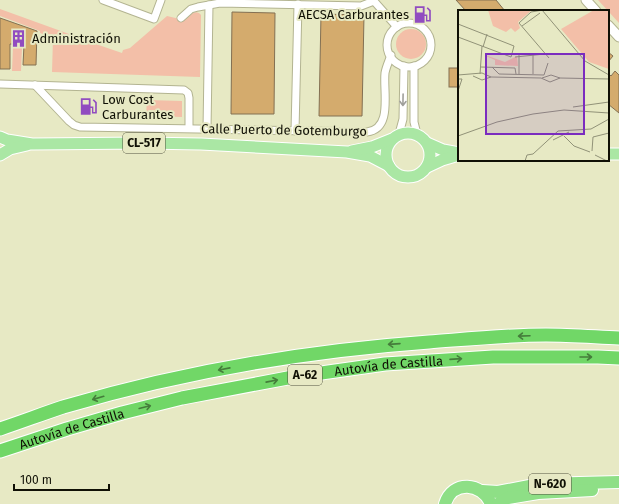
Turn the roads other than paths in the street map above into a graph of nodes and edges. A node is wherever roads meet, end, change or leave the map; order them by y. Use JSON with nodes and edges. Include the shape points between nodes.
{"nodes":[{"id":1,"x":102,"y":0,"type":"edge"},
{"id":2,"x":161,"y":0,"type":"edge"},
{"id":3,"x":586,"y":0,"type":"edge"},
{"id":4,"x":373,"y":1,"type":"edge"},
{"id":5,"x":298,"y":4,"type":"junction"},
{"id":6,"x":209,"y":5,"type":"junction"},
{"id":7,"x":595,"y":10,"type":"edge"},
{"id":8,"x":181,"y":18,"type":"dead end"},
{"id":9,"x":609,"y":25,"type":"edge"},
{"id":10,"x":397,"y":27,"type":"junction"},
{"id":11,"x":619,"y":36,"type":"edge"},
{"id":12,"x":391,"y":56,"type":"junction"},
{"id":13,"x":404,"y":66,"type":"junction"},
{"id":14,"x":414,"y":66,"type":"junction"},
{"id":15,"x":0,"y":84,"type":"edge"},
{"id":16,"x":35,"y":85,"type":"junction"},
{"id":17,"x":189,"y":128,"type":"junction"},
{"id":18,"x":207,"y":129,"type":"junction"},
{"id":19,"x":296,"y":130,"type":"junction"},
{"id":20,"x":417,"y":134,"type":"junction"},
{"id":21,"x":0,"y":137,"type":"edge"},
{"id":22,"x":395,"y":137,"type":"junction"},
{"id":23,"x":427,"y":143,"type":"junction"},
{"id":24,"x":32,"y":144,"type":"junction"},
{"id":25,"x":347,"y":152,"type":"junction"},
{"id":26,"x":458,"y":154,"type":"edge"},
{"id":27,"x":458,"y":154,"type":"edge"},
{"id":28,"x":0,"y":155,"type":"edge"},
{"id":29,"x":389,"y":166,"type":"junction"},
{"id":30,"x":427,"y":167,"type":"junction"},
{"id":31,"x":619,"y":332,"type":"edge"},
{"id":32,"x":546,"y":335,"type":"junction"},
{"id":33,"x":619,"y":338,"type":"edge"},
{"id":34,"x":619,"y":358,"type":"edge"},
{"id":35,"x":0,"y":429,"type":"edge"},
{"id":36,"x":0,"y":451,"type":"edge"},
{"id":37,"x":619,"y":482,"type":"edge"},
{"id":38,"x":619,"y":489,"type":"edge"},
{"id":39,"x":482,"y":492,"type":"junction"},
{"id":40,"x":445,"y":504,"type":"edge"},
{"id":41,"x":491,"y":504,"type":"edge"},
{"id":42,"x":498,"y":504,"type":"edge"}],
"edges":[{"from":1,"to":2,"type":"street","via":[[154,19]]},
{"from":3,"to":7,"type":"street"},
{"from":4,"to":5,"type":"street","via":[[361,6]]},
{"from":4,"to":10,"type":"street"},
{"from":5,"to":6,"type":"street"},
{"from":5,"to":19,"type":"street"},
{"from":6,"to":8,"type":"street","via":[[191,9]]},
{"from":6,"to":18,"type":"street"},
{"from":9,"to":11,"type":"street"},
{"from":10,"to":12,"type":"street","via":[[388,40]]},
{"from":10,"to":14,"type":"street","via":[[410,23],[418,25],[429,35],[431,43],[427,58]]},
{"from":12,"to":13,"type":"street"},
{"from":12,"to":19,"type":"street","name":"Calle Puerto de Gotemburgo","via":[[385,73],[383,119],[379,127],[372,132]]},
{"from":13,"to":14,"type":"street"},
{"from":13,"to":22,"type":"street","one_way":true,"via":[[403,119]]},
{"from":14,"to":20,"type":"street","via":[[414,122]]},
{"from":15,"to":16,"type":"street","name":"Calle Puerto de Gotemburgo"},
{"from":16,"to":17,"type":"street","name":"Calle Puerto de Gotemburgo","via":[[74,125]]},
{"from":16,"to":17,"type":"street","name":"Calle Puerto de Gotemburgo","via":[[184,90],[189,98]]},
{"from":17,"to":18,"type":"street","name":"Calle Puerto de Gotemburgo"},
{"from":18,"to":19,"type":"street","name":"Calle Puerto de Gotemburgo"},
{"from":20,"to":22,"type":"main road","number":"CL-517","via":[[408,132]]},
{"from":20,"to":23,"type":"main road","number":"CL-517"},
{"from":21,"to":24,"type":"main road","number":"CL-517"},
{"from":22,"to":25,"type":"main road","number":"CL-517","via":[[372,147]]},
{"from":22,"to":29,"type":"main road","via":[[386,152]]},
{"from":23,"to":26,"type":"main road","number":"CL-517"},
{"from":23,"to":30,"type":"main road","via":[[430,159]]},
{"from":24,"to":25,"type":"main road","number":"CL-517","via":[[201,144]]},
{"from":24,"to":28,"type":"main road","number":"CL-517"},
{"from":25,"to":29,"type":"main road","number":"CL-517","via":[[370,156]]},
{"from":27,"to":30,"type":"main road","number":"CL-517"},
{"from":29,"to":30,"type":"main road","number":"CL-517","via":[[395,173],[404,177],[413,177]]},
{"from":31,"to":32,"type":"highway"},
{"from":32,"to":33,"type":"highway","name":"Autovía de Castilla","number":"A-62"},
{"from":32,"to":35,"type":"highway","name":"Autovía de Castilla","number":"A-62","one_way":true,"via":[[382,345],[289,357],[178,377],[116,392]]},
{"from":36,"to":34,"type":"highway","name":"Autovía de Castilla","number":"A-62","one_way":true,"via":[[122,413],[182,398],[294,377],[385,364],[493,357]]},
{"from":37,"to":39,"type":"highway","number":"N-620","via":[[540,484],[498,492]]},
{"from":38,"to":42,"type":"highway","number":"N-620","via":[[538,493],[508,498]]},
{"from":39,"to":40,"type":"highway","number":"N-620","via":[[469,486],[462,487],[450,494]]},
{"from":39,"to":41,"type":"highway"}]}
